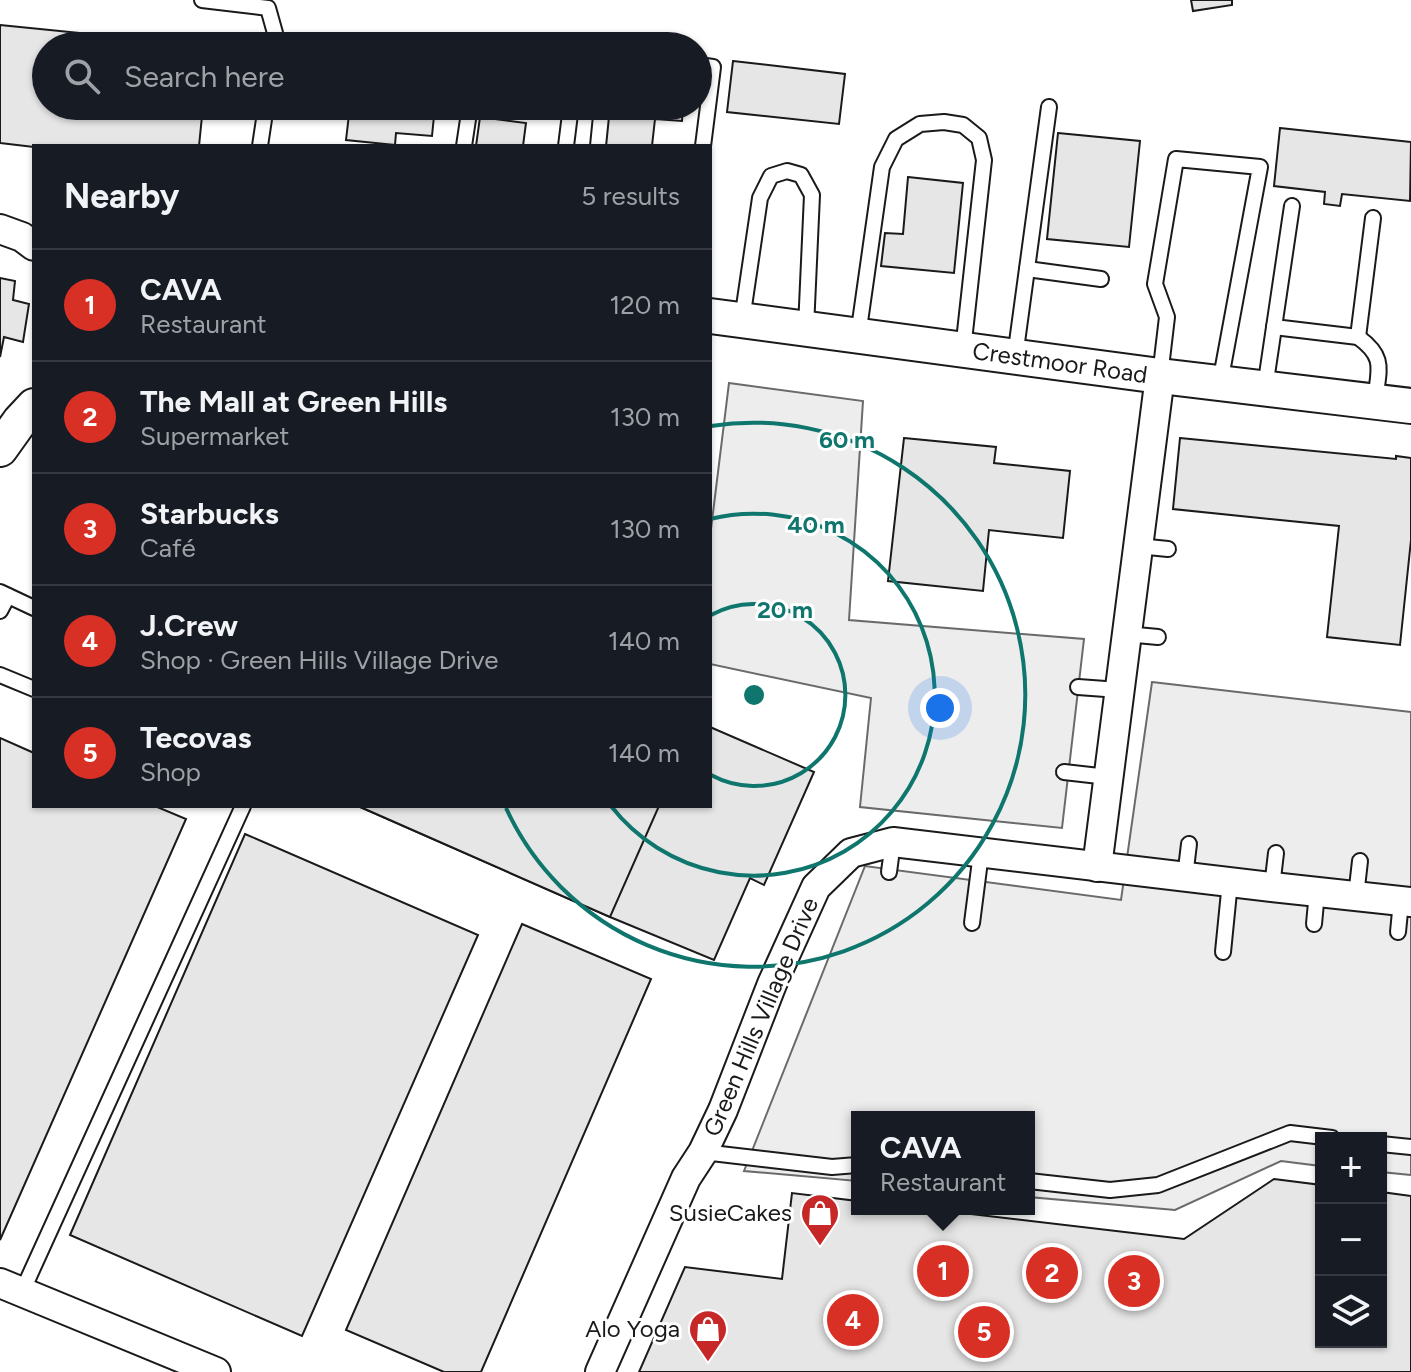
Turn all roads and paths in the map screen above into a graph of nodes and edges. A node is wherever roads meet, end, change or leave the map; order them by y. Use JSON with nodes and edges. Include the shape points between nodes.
{"nodes":[{"id":1,"x":202,"y":0,"type":"edge"},
{"id":2,"x":275,"y":32,"type":"edge"},
{"id":3,"x":1049,"y":107,"type":"dead end"},
{"id":4,"x":264,"y":120,"type":"edge"},
{"id":5,"x":468,"y":120,"type":"edge"},
{"id":6,"x":569,"y":120,"type":"edge"},
{"id":7,"x":601,"y":120,"type":"edge"},
{"id":8,"x":706,"y":120,"type":"edge"},
{"id":9,"x":260,"y":144,"type":"edge"},
{"id":10,"x":464,"y":144,"type":"edge"},
{"id":11,"x":566,"y":144,"type":"edge"},
{"id":12,"x":598,"y":144,"type":"edge"},
{"id":13,"x":703,"y":144,"type":"edge"},
{"id":14,"x":1292,"y":206,"type":"dead end"},
{"id":15,"x":1373,"y":218,"type":"dead end"},
{"id":16,"x":0,"y":229,"type":"edge"},
{"id":17,"x":32,"y":244,"type":"edge"},
{"id":18,"x":1027,"y":269,"type":"junction"},
{"id":19,"x":1101,"y":279,"type":"dead end"},
{"id":20,"x":726,"y":318,"type":"edge"},
{"id":21,"x":1274,"y":327,"type":"junction"},
{"id":22,"x":806,"y":329,"type":"junction"},
{"id":23,"x":858,"y":336,"type":"junction"},
{"id":24,"x":1358,"y":337,"type":"junction"},
{"id":25,"x":963,"y":350,"type":"junction"},
{"id":26,"x":1015,"y":357,"type":"junction"},
{"id":27,"x":1160,"y":376,"type":"junction"},
{"id":28,"x":1220,"y":383,"type":"junction"},
{"id":29,"x":1265,"y":388,"type":"junction"},
{"id":30,"x":1375,"y":402,"type":"junction"},
{"id":31,"x":1411,"y":406,"type":"edge"},
{"id":32,"x":1138,"y":546,"type":"junction"},
{"id":33,"x":1168,"y":549,"type":"dead end"},
{"id":34,"x":4,"y":594,"type":"edge"},
{"id":35,"x":32,"y":607,"type":"edge"},
{"id":36,"x":0,"y":611,"type":"edge"},
{"id":37,"x":1126,"y":634,"type":"junction"},
{"id":38,"x":1158,"y":637,"type":"dead end"},
{"id":39,"x":0,"y":675,"type":"edge"},
{"id":40,"x":1078,"y":687,"type":"dead end"},
{"id":41,"x":32,"y":688,"type":"edge"},
{"id":42,"x":1119,"y":690,"type":"junction"},
{"id":43,"x":1064,"y":772,"type":"dead end"},
{"id":44,"x":1108,"y":777,"type":"junction"},
{"id":45,"x":242,"y":808,"type":"edge"},
{"id":46,"x":893,"y":842,"type":"junction"},
{"id":47,"x":1189,"y":844,"type":"dead end"},
{"id":48,"x":981,"y":853,"type":"junction"},
{"id":49,"x":1276,"y":853,"type":"dead end"},
{"id":50,"x":1360,"y":861,"type":"dead end"},
{"id":51,"x":1097,"y":867,"type":"junction"},
{"id":52,"x":889,"y":872,"type":"dead end"},
{"id":53,"x":1185,"y":877,"type":"junction"},
{"id":54,"x":1230,"y":882,"type":"junction"},
{"id":55,"x":1272,"y":887,"type":"junction"},
{"id":56,"x":1317,"y":892,"type":"junction"},
{"id":57,"x":1356,"y":896,"type":"junction"},
{"id":58,"x":1406,"y":902,"type":"edge"},
{"id":59,"x":972,"y":923,"type":"dead end"},
{"id":60,"x":1314,"y":924,"type":"dead end"},
{"id":61,"x":1398,"y":932,"type":"dead end"},
{"id":62,"x":1223,"y":952,"type":"dead end"},
{"id":63,"x":1315,"y":1136,"type":"edge"},
{"id":64,"x":1387,"y":1145,"type":"edge"},
{"id":65,"x":1411,"y":1147,"type":"edge"},
{"id":66,"x":703,"y":1152,"type":"junction"},
{"id":67,"x":851,"y":1165,"type":"edge"},
{"id":68,"x":1035,"y":1182,"type":"edge"},
{"id":69,"x":11,"y":1288,"type":"edge"},
{"id":70,"x":206,"y":1370,"type":"edge"},
{"id":71,"x":600,"y":1372,"type":"edge"}],
"edges":[{"from":1,"to":2,"type":"lane","via":[[268,8]]},
{"from":3,"to":18,"type":"lane"},
{"from":4,"to":9,"type":"lane"},
{"from":5,"to":10,"type":"lane"},
{"from":6,"to":11,"type":"lane"},
{"from":7,"to":12,"type":"lane"},
{"from":8,"to":13,"type":"lane"},
{"from":14,"to":21,"type":"lane"},
{"from":15,"to":24,"type":"lane"},
{"from":16,"to":17,"type":"street"},
{"from":18,"to":19,"type":"lane"},
{"from":18,"to":26,"type":"lane"},
{"from":20,"to":22,"type":"street","name":"Crestmoor Road"},
{"from":20,"to":22,"type":"lane","via":[[760,198],[771,176],[787,171],[801,175],[812,195]]},
{"from":21,"to":24,"type":"lane"},
{"from":21,"to":29,"type":"lane"},
{"from":22,"to":23,"type":"street","name":"Crestmoor Road"},
{"from":23,"to":25,"type":"street","name":"Crestmoor Road"},
{"from":23,"to":25,"type":"lane","via":[[882,167],[896,139],[920,124],[944,122],[963,125],[979,138],[984,160]]},
{"from":24,"to":30,"type":"lane","via":[[1379,361]]},
{"from":25,"to":26,"type":"street","name":"Crestmoor Road"},
{"from":26,"to":27,"type":"street","name":"Crestmoor Road"},
{"from":27,"to":28,"type":"street","name":"Crestmoor Road"},
{"from":27,"to":28,"type":"lane","via":[[1167,317],[1155,284],[1176,159],[1260,167]]},
{"from":27,"to":32,"type":"street"},
{"from":28,"to":29,"type":"street","name":"Crestmoor Road"},
{"from":29,"to":30,"type":"street","name":"Crestmoor Road"},
{"from":30,"to":31,"type":"street","name":"Crestmoor Road"},
{"from":32,"to":33,"type":"lane"},
{"from":32,"to":37,"type":"street"},
{"from":34,"to":35,"type":"lane"},
{"from":34,"to":36,"type":"lane"},
{"from":37,"to":38,"type":"lane"},
{"from":37,"to":42,"type":"street"},
{"from":39,"to":41,"type":"lane"},
{"from":40,"to":42,"type":"lane"},
{"from":42,"to":44,"type":"street"},
{"from":43,"to":44,"type":"lane"},
{"from":44,"to":51,"type":"street"},
{"from":45,"to":69,"type":"lane"},
{"from":46,"to":48,"type":"street","name":"Green Hills Village Drive"},
{"from":46,"to":52,"type":"lane"},
{"from":46,"to":66,"type":"street","name":"Green Hills Village Drive","via":[[851,853],[816,887]]},
{"from":47,"to":53,"type":"lane"},
{"from":48,"to":51,"type":"street","name":"Green Hills Village Drive"},
{"from":48,"to":59,"type":"lane"},
{"from":49,"to":55,"type":"lane"},
{"from":50,"to":57,"type":"lane"},
{"from":51,"to":53,"type":"street","name":"Green Hills Village Drive"},
{"from":53,"to":54,"type":"street","name":"Green Hills Village Drive"},
{"from":54,"to":55,"type":"street","name":"Green Hills Village Drive"},
{"from":54,"to":62,"type":"lane"},
{"from":55,"to":56,"type":"street","name":"Green Hills Village Drive"},
{"from":56,"to":57,"type":"street","name":"Green Hills Village Drive"},
{"from":56,"to":60,"type":"lane"},
{"from":57,"to":58,"type":"street","name":"Green Hills Village Drive"},
{"from":58,"to":61,"type":"lane"},
{"from":63,"to":68,"type":"lane","via":[[1290,1133],[1158,1185],[1110,1190]]},
{"from":64,"to":65,"type":"lane"},
{"from":66,"to":67,"type":"lane"},
{"from":66,"to":71,"type":"street","name":"Green Hills Village Drive","via":[[686,1178]]},
{"from":69,"to":70,"type":"street"}]}
